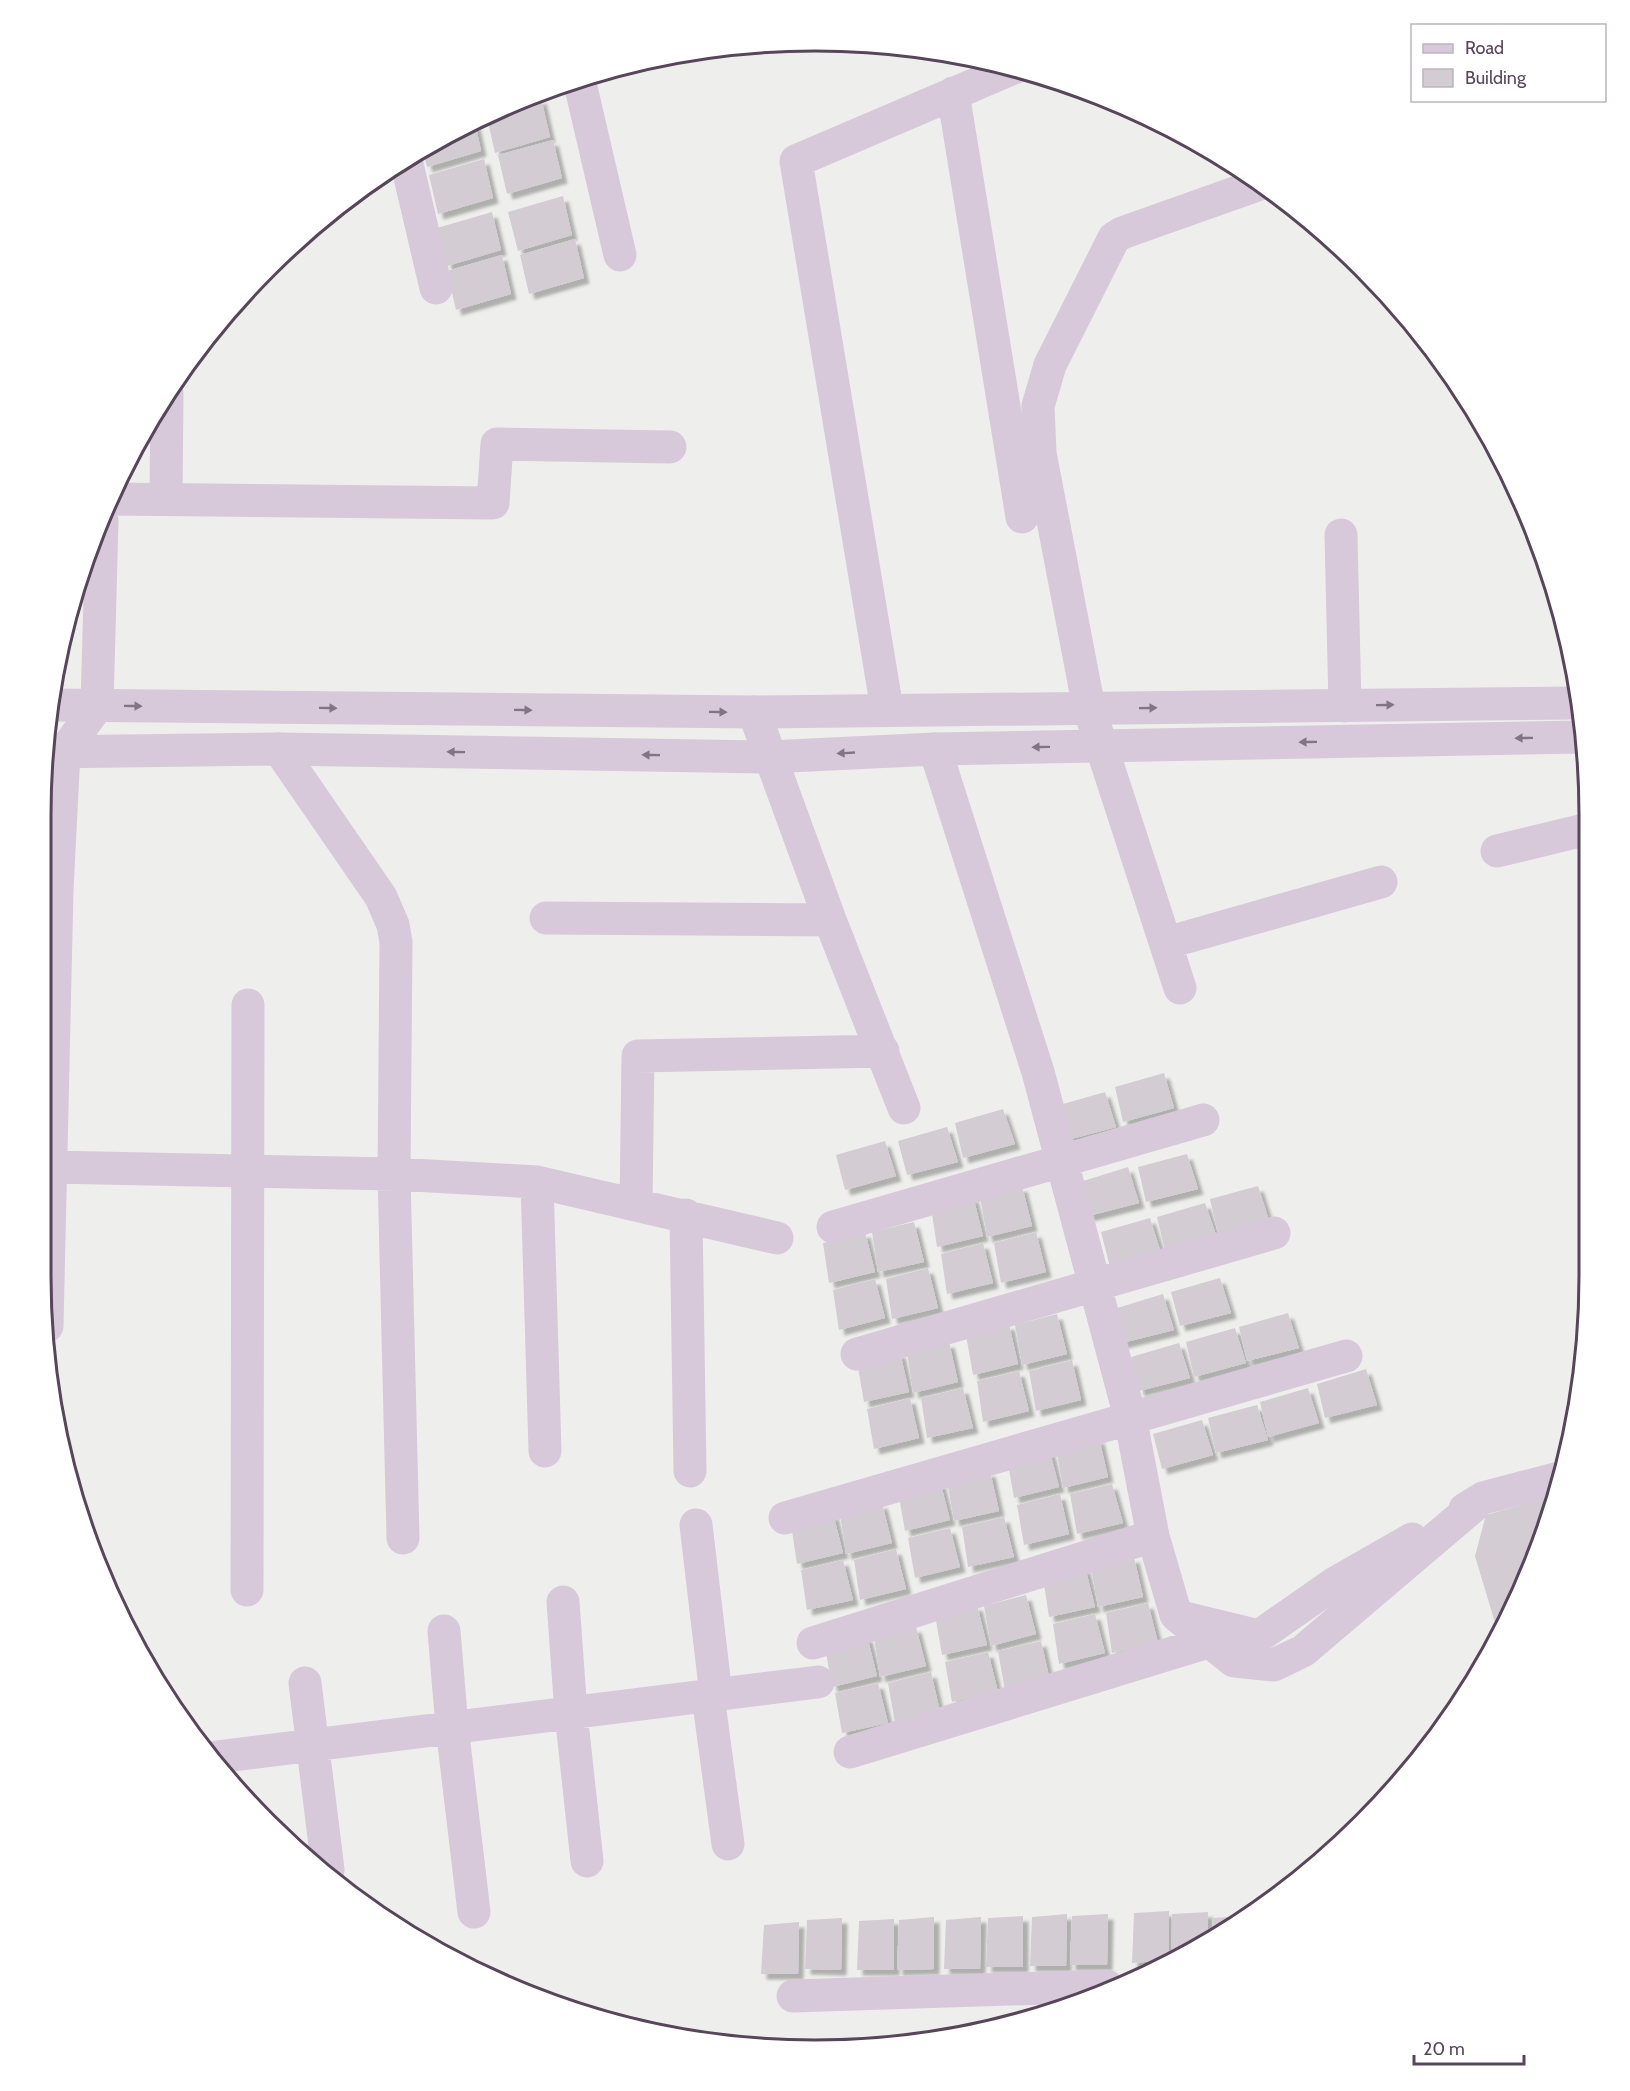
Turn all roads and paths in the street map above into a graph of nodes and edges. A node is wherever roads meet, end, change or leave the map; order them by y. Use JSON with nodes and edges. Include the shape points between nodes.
{"nodes":[{"id":1,"x":999,"y":74,"type":"edge"},
{"id":2,"x":581,"y":88,"type":"edge"},
{"id":3,"x":953,"y":93,"type":"junction"},
{"id":4,"x":408,"y":169,"type":"edge"},
{"id":5,"x":1250,"y":188,"type":"edge"},
{"id":6,"x":620,"y":255,"type":"dead end"},
{"id":7,"x":436,"y":288,"type":"dead end"},
{"id":8,"x":167,"y":411,"type":"edge"},
{"id":9,"x":670,"y":447,"type":"dead end"},
{"id":10,"x":120,"y":499,"type":"edge"},
{"id":11,"x":166,"y":499,"type":"junction"},
{"id":12,"x":1022,"y":517,"type":"dead end"},
{"id":13,"x":1341,"y":535,"type":"dead end"},
{"id":14,"x":101,"y":544,"type":"edge"},
{"id":15,"x":1569,"y":699,"type":"edge"},
{"id":16,"x":60,"y":705,"type":"edge"},
{"id":17,"x":97,"y":706,"type":"junction"},
{"id":18,"x":1345,"y":706,"type":"junction"},
{"id":19,"x":1089,"y":708,"type":"junction"},
{"id":20,"x":888,"y":709,"type":"junction"},
{"id":21,"x":754,"y":712,"type":"junction"},
{"id":22,"x":1574,"y":737,"type":"edge"},
{"id":23,"x":1099,"y":746,"type":"junction"},
{"id":24,"x":279,"y":749,"type":"junction"},
{"id":25,"x":935,"y":749,"type":"junction"},
{"id":26,"x":54,"y":752,"type":"edge"},
{"id":27,"x":54,"y":754,"type":"edge"},
{"id":28,"x":769,"y":757,"type":"junction"},
{"id":29,"x":1579,"y":831,"type":"edge"},
{"id":30,"x":1497,"y":851,"type":"dead end"},
{"id":31,"x":1381,"y":882,"type":"dead end"},
{"id":32,"x":546,"y":918,"type":"dead end"},
{"id":33,"x":830,"y":920,"type":"junction"},
{"id":34,"x":1166,"y":943,"type":"junction"},
{"id":35,"x":1179,"y":988,"type":"dead end"},
{"id":36,"x":248,"y":1005,"type":"dead end"},
{"id":37,"x":883,"y":1051,"type":"junction"},
{"id":38,"x":904,"y":1108,"type":"dead end"},
{"id":39,"x":1203,"y":1120,"type":"dead end"},
{"id":40,"x":1061,"y":1160,"type":"junction"},
{"id":41,"x":52,"y":1167,"type":"junction"},
{"id":42,"x":247,"y":1172,"type":"junction"},
{"id":43,"x":394,"y":1174,"type":"junction"},
{"id":44,"x":537,"y":1182,"type":"junction"},
{"id":45,"x":51,"y":1191,"type":"edge"},
{"id":46,"x":636,"y":1204,"type":"junction"},
{"id":47,"x":686,"y":1215,"type":"junction"},
{"id":48,"x":833,"y":1227,"type":"dead end"},
{"id":49,"x":1274,"y":1233,"type":"dead end"},
{"id":50,"x":777,"y":1238,"type":"dead end"},
{"id":51,"x":1095,"y":1286,"type":"junction"},
{"id":52,"x":857,"y":1354,"type":"dead end"},
{"id":53,"x":1346,"y":1356,"type":"dead end"},
{"id":54,"x":1130,"y":1417,"type":"junction"},
{"id":55,"x":545,"y":1451,"type":"dead end"},
{"id":56,"x":690,"y":1471,"type":"dead end"},
{"id":57,"x":1551,"y":1480,"type":"edge"},
{"id":58,"x":1483,"y":1498,"type":"junction"},
{"id":59,"x":784,"y":1518,"type":"dead end"},
{"id":60,"x":696,"y":1526,"type":"dead end"},
{"id":61,"x":1153,"y":1536,"type":"junction"},
{"id":62,"x":403,"y":1538,"type":"dead end"},
{"id":63,"x":247,"y":1590,"type":"dead end"},
{"id":64,"x":563,"y":1602,"type":"dead end"},
{"id":65,"x":1176,"y":1615,"type":"junction"},
{"id":66,"x":444,"y":1631,"type":"dead end"},
{"id":67,"x":1208,"y":1642,"type":"junction"},
{"id":68,"x":813,"y":1643,"type":"dead end"},
{"id":69,"x":818,"y":1682,"type":"dead end"},
{"id":70,"x":305,"y":1683,"type":"dead end"},
{"id":71,"x":712,"y":1695,"type":"junction"},
{"id":72,"x":571,"y":1713,"type":"junction"},
{"id":73,"x":452,"y":1727,"type":"junction"},
{"id":74,"x":312,"y":1745,"type":"junction"},
{"id":75,"x":850,"y":1752,"type":"dead end"},
{"id":76,"x":222,"y":1756,"type":"edge"},
{"id":77,"x":728,"y":1844,"type":"dead end"},
{"id":78,"x":587,"y":1861,"type":"dead end"},
{"id":79,"x":327,"y":1863,"type":"edge"},
{"id":80,"x":474,"y":1912,"type":"dead end"},
{"id":81,"x":1095,"y":1986,"type":"edge"},
{"id":82,"x":793,"y":1996,"type":"dead end"}],
"edges":[{"from":1,"to":3,"type":"street"},
{"from":2,"to":6,"type":"street"},
{"from":3,"to":12,"type":"street"},
{"from":3,"to":20,"type":"street","via":[[796,161]]},
{"from":4,"to":7,"type":"street"},
{"from":5,"to":19,"type":"street","via":[[1114,238],[1050,365],[1038,406],[1040,453]]},
{"from":8,"to":11,"type":"street"},
{"from":9,"to":11,"type":"street","via":[[496,444],[493,503]]},
{"from":10,"to":11,"type":"street"},
{"from":13,"to":18,"type":"street"},
{"from":14,"to":17,"type":"street"},
{"from":18,"to":15,"type":"street","one_way":true},
{"from":16,"to":17,"type":"street"},
{"from":17,"to":21,"type":"street","one_way":true},
{"from":17,"to":26,"type":"street"},
{"from":19,"to":18,"type":"street","one_way":true},
{"from":19,"to":20,"type":"street"},
{"from":19,"to":23,"type":"street"},
{"from":20,"to":21,"type":"street"},
{"from":21,"to":28,"type":"street"},
{"from":22,"to":23,"type":"street","one_way":true},
{"from":23,"to":25,"type":"street","one_way":true},
{"from":23,"to":34,"type":"street"},
{"from":24,"to":26,"type":"street"},
{"from":28,"to":24,"type":"street","one_way":true},
{"from":24,"to":43,"type":"street","via":[[381,897],[393,926]]},
{"from":25,"to":28,"type":"street","one_way":true},
{"from":25,"to":40,"type":"street","via":[[1038,1072]]},
{"from":27,"to":41,"type":"street","via":[[57,890]]},
{"from":28,"to":33,"type":"street"},
{"from":29,"to":30,"type":"street"},
{"from":31,"to":34,"type":"street"},
{"from":32,"to":33,"type":"street"},
{"from":33,"to":37,"type":"street"},
{"from":34,"to":35,"type":"street"},
{"from":36,"to":42,"type":"street"},
{"from":37,"to":38,"type":"street"},
{"from":37,"to":46,"type":"street","via":[[638,1056]]},
{"from":39,"to":40,"type":"street"},
{"from":40,"to":48,"type":"street"},
{"from":40,"to":51,"type":"street"},
{"from":41,"to":42,"type":"street"},
{"from":41,"to":45,"type":"street"},
{"from":42,"to":43,"type":"street"},
{"from":42,"to":63,"type":"street"},
{"from":43,"to":44,"type":"street"},
{"from":43,"to":62,"type":"street"},
{"from":44,"to":46,"type":"street"},
{"from":44,"to":55,"type":"street"},
{"from":46,"to":47,"type":"street"},
{"from":47,"to":50,"type":"street"},
{"from":47,"to":56,"type":"street"},
{"from":49,"to":51,"type":"street"},
{"from":51,"to":52,"type":"street"},
{"from":51,"to":54,"type":"street"},
{"from":53,"to":54,"type":"street"},
{"from":54,"to":59,"type":"street"},
{"from":54,"to":61,"type":"street"},
{"from":57,"to":58,"type":"street"},
{"from":58,"to":65,"type":"street","via":[[1335,1583],[1258,1636]]},
{"from":58,"to":67,"type":"street","via":[[1303,1651],[1274,1665],[1234,1661]]},
{"from":60,"to":71,"type":"street"},
{"from":61,"to":65,"type":"street"},
{"from":61,"to":68,"type":"street"},
{"from":64,"to":72,"type":"street"},
{"from":65,"to":67,"type":"street"},
{"from":66,"to":73,"type":"street"},
{"from":67,"to":75,"type":"street"},
{"from":69,"to":71,"type":"street"},
{"from":70,"to":74,"type":"street"},
{"from":71,"to":72,"type":"street"},
{"from":71,"to":77,"type":"street"},
{"from":72,"to":73,"type":"street"},
{"from":72,"to":78,"type":"street"},
{"from":73,"to":74,"type":"street"},
{"from":73,"to":80,"type":"street"},
{"from":74,"to":76,"type":"street"},
{"from":74,"to":79,"type":"street"},
{"from":81,"to":82,"type":"street"}]}
